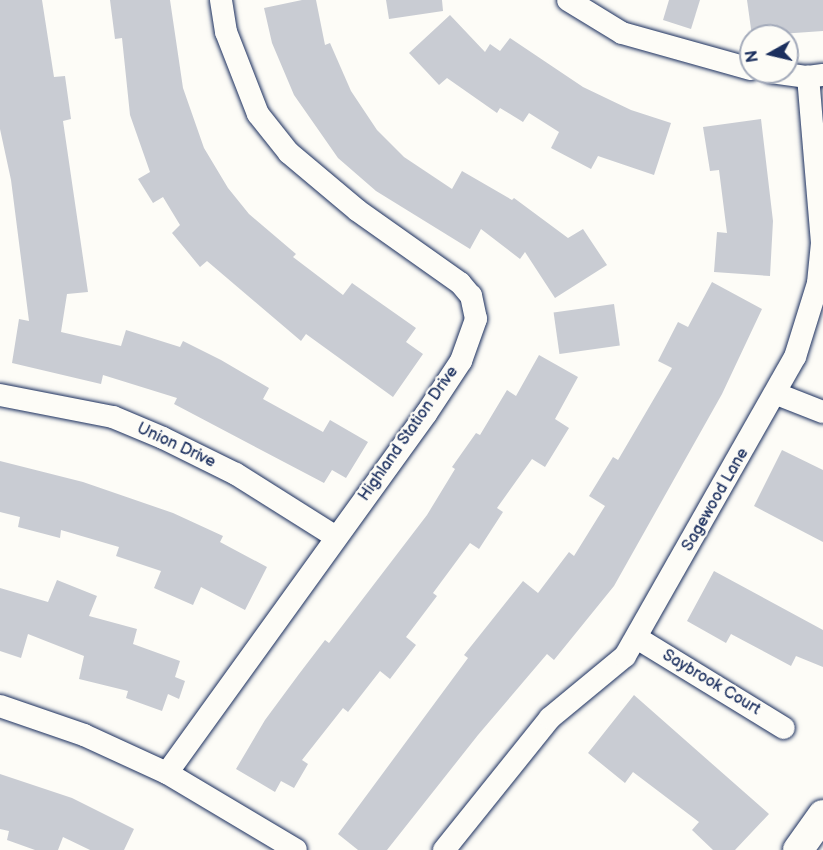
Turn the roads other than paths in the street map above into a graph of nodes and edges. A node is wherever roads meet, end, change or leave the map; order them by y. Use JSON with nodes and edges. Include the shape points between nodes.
{"nodes":[{"id":1,"x":221,"y":0,"type":"edge"},
{"id":2,"x":568,"y":0,"type":"edge"},
{"id":3,"x":739,"y":66,"type":"edge"},
{"id":4,"x":799,"y":74,"type":"edge"},
{"id":5,"x":816,"y":76,"type":"edge"},
{"id":6,"x":777,"y":394,"type":"junction"},
{"id":7,"x":0,"y":395,"type":"edge"},
{"id":8,"x":823,"y":412,"type":"edge"},
{"id":9,"x":336,"y":537,"type":"junction"},
{"id":10,"x":637,"y":638,"type":"junction"},
{"id":11,"x":0,"y":706,"type":"edge"},
{"id":12,"x":784,"y":728,"type":"dead end"},
{"id":13,"x":167,"y":773,"type":"junction"},
{"id":14,"x":823,"y":815,"type":"edge"},
{"id":15,"x":296,"y":850,"type":"edge"},
{"id":16,"x":444,"y":850,"type":"edge"},
{"id":17,"x":798,"y":850,"type":"edge"}],
"edges":[{"from":1,"to":9,"type":"street","name":"Highland Station Drive","via":[[226,32],[258,114],[289,153],[357,210],[460,283],[475,306],[476,319],[461,361]]},
{"from":2,"to":3,"type":"street","via":[[622,33]]},
{"from":4,"to":5,"type":"street"},
{"from":5,"to":6,"type":"street","name":"Sagewood Lane","via":[[821,195],[818,283],[795,357]]},
{"from":6,"to":8,"type":"street"},
{"from":6,"to":10,"type":"street","name":"Sagewood Lane"},
{"from":7,"to":9,"type":"street","name":"Union Drive","via":[[113,417],[163,438],[236,474]]},
{"from":9,"to":13,"type":"street","name":"Highland Station Drive"},
{"from":10,"to":12,"type":"street","name":"Saybrook Court"},
{"from":10,"to":16,"type":"street","name":"Sagewood Lane","via":[[612,669],[550,718]]},
{"from":11,"to":13,"type":"street","via":[[84,735]]},
{"from":13,"to":15,"type":"street"},
{"from":14,"to":17,"type":"main road"}]}
